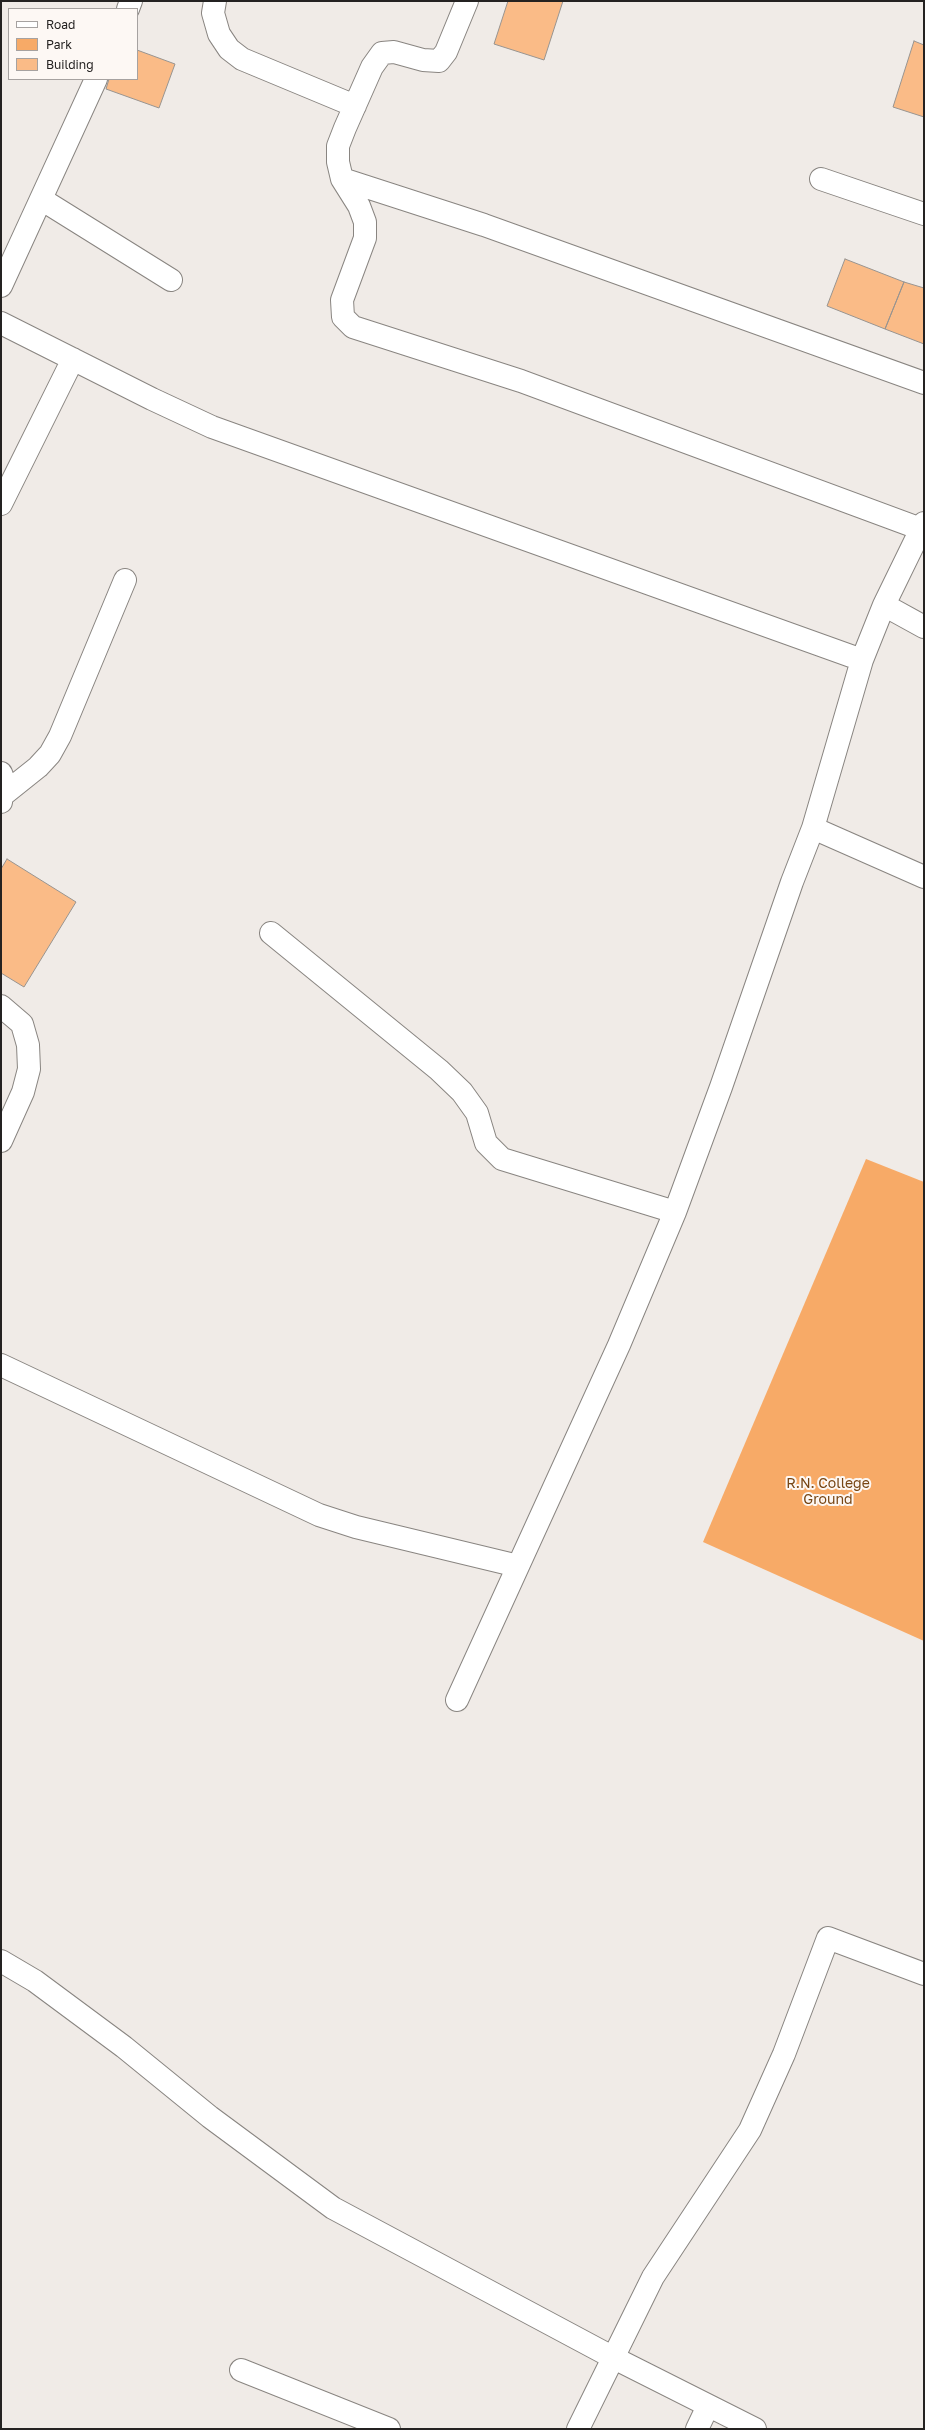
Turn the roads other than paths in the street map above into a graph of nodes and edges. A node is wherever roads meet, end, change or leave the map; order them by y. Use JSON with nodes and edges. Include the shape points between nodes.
{"nodes":[{"id":1,"x":215,"y":1,"type":"edge"},
{"id":2,"x":467,"y":1,"type":"edge"},
{"id":3,"x":96,"y":80,"type":"edge"},
{"id":4,"x":355,"y":106,"type":"junction"},
{"id":5,"x":342,"y":179,"type":"junction"},
{"id":6,"x":821,"y":179,"type":"dead end"},
{"id":7,"x":41,"y":199,"type":"junction"},
{"id":8,"x":924,"y":214,"type":"edge"},
{"id":9,"x":171,"y":280,"type":"dead end"},
{"id":10,"x":1,"y":286,"type":"edge"},
{"id":11,"x":1,"y":323,"type":"edge"},
{"id":12,"x":73,"y":359,"type":"junction"},
{"id":13,"x":924,"y":383,"type":"edge"},
{"id":14,"x":1,"y":504,"type":"edge"},
{"id":15,"x":922,"y":526,"type":"edge"},
{"id":16,"x":125,"y":580,"type":"dead end"},
{"id":17,"x":884,"y":605,"type":"junction"},
{"id":18,"x":924,"y":626,"type":"edge"},
{"id":19,"x":862,"y":660,"type":"junction"},
{"id":20,"x":1,"y":772,"type":"edge"},
{"id":21,"x":2,"y":798,"type":"edge"},
{"id":22,"x":813,"y":828,"type":"junction"},
{"id":23,"x":924,"y":877,"type":"edge"},
{"id":24,"x":271,"y":933,"type":"dead end"},
{"id":25,"x":1,"y":1006,"type":"edge"},
{"id":26,"x":1,"y":1141,"type":"edge"},
{"id":27,"x":675,"y":1212,"type":"junction"},
{"id":28,"x":1,"y":1365,"type":"edge"},
{"id":29,"x":518,"y":1566,"type":"junction"},
{"id":30,"x":458,"y":1700,"type":"dead end"},
{"id":31,"x":1,"y":1961,"type":"edge"},
{"id":32,"x":924,"y":1974,"type":"edge"},
{"id":33,"x":612,"y":2357,"type":"junction"},
{"id":34,"x":241,"y":2370,"type":"dead end"},
{"id":35,"x":708,"y":2406,"type":"junction"},
{"id":36,"x":389,"y":2429,"type":"edge"},
{"id":37,"x":578,"y":2429,"type":"edge"},
{"id":38,"x":697,"y":2429,"type":"edge"},
{"id":39,"x":755,"y":2429,"type":"edge"}],
"edges":[{"from":1,"to":4,"type":"street","via":[[213,14],[219,34],[229,49],[242,59]]},
{"from":2,"to":4,"type":"street","via":[[446,52],[439,61],[423,60],[394,52],[382,53],[372,67]]},
{"from":3,"to":7,"type":"street"},
{"from":4,"to":5,"type":"street","via":[[338,146]]},
{"from":5,"to":13,"type":"street","via":[[484,224]]},
{"from":5,"to":15,"type":"street","via":[[359,206],[365,222],[365,238],[342,300],[343,317],[353,327],[521,381]]},
{"from":6,"to":8,"type":"street"},
{"from":7,"to":9,"type":"street"},
{"from":7,"to":10,"type":"street"},
{"from":11,"to":12,"type":"street"},
{"from":12,"to":14,"type":"street"},
{"from":12,"to":19,"type":"street","via":[[152,399],[258,444]]},
{"from":15,"to":17,"type":"street"},
{"from":16,"to":21,"type":"street","via":[[60,736],[50,754]]},
{"from":17,"to":18,"type":"street"},
{"from":17,"to":19,"type":"street"},
{"from":19,"to":22,"type":"street"},
{"from":20,"to":21,"type":"street","via":[[4,782]]},
{"from":22,"to":23,"type":"street"},
{"from":22,"to":27,"type":"street"},
{"from":24,"to":27,"type":"street","via":[[439,1070],[462,1092],[477,1113],[486,1143],[502,1159]]},
{"from":25,"to":26,"type":"street","via":[[22,1024],[28,1045],[29,1069],[23,1092]]},
{"from":27,"to":29,"type":"street"},
{"from":28,"to":29,"type":"street","via":[[319,1514],[356,1528]]},
{"from":29,"to":30,"type":"street"},
{"from":31,"to":33,"type":"street","via":[[35,1981],[124,2047],[210,2117],[332,2208]]},
{"from":32,"to":33,"type":"street","via":[[828,1938],[784,2054],[750,2130],[653,2277]]},
{"from":33,"to":35,"type":"street"},
{"from":33,"to":37,"type":"street"},
{"from":34,"to":36,"type":"street"},
{"from":35,"to":38,"type":"street"},
{"from":35,"to":39,"type":"street"}]}
